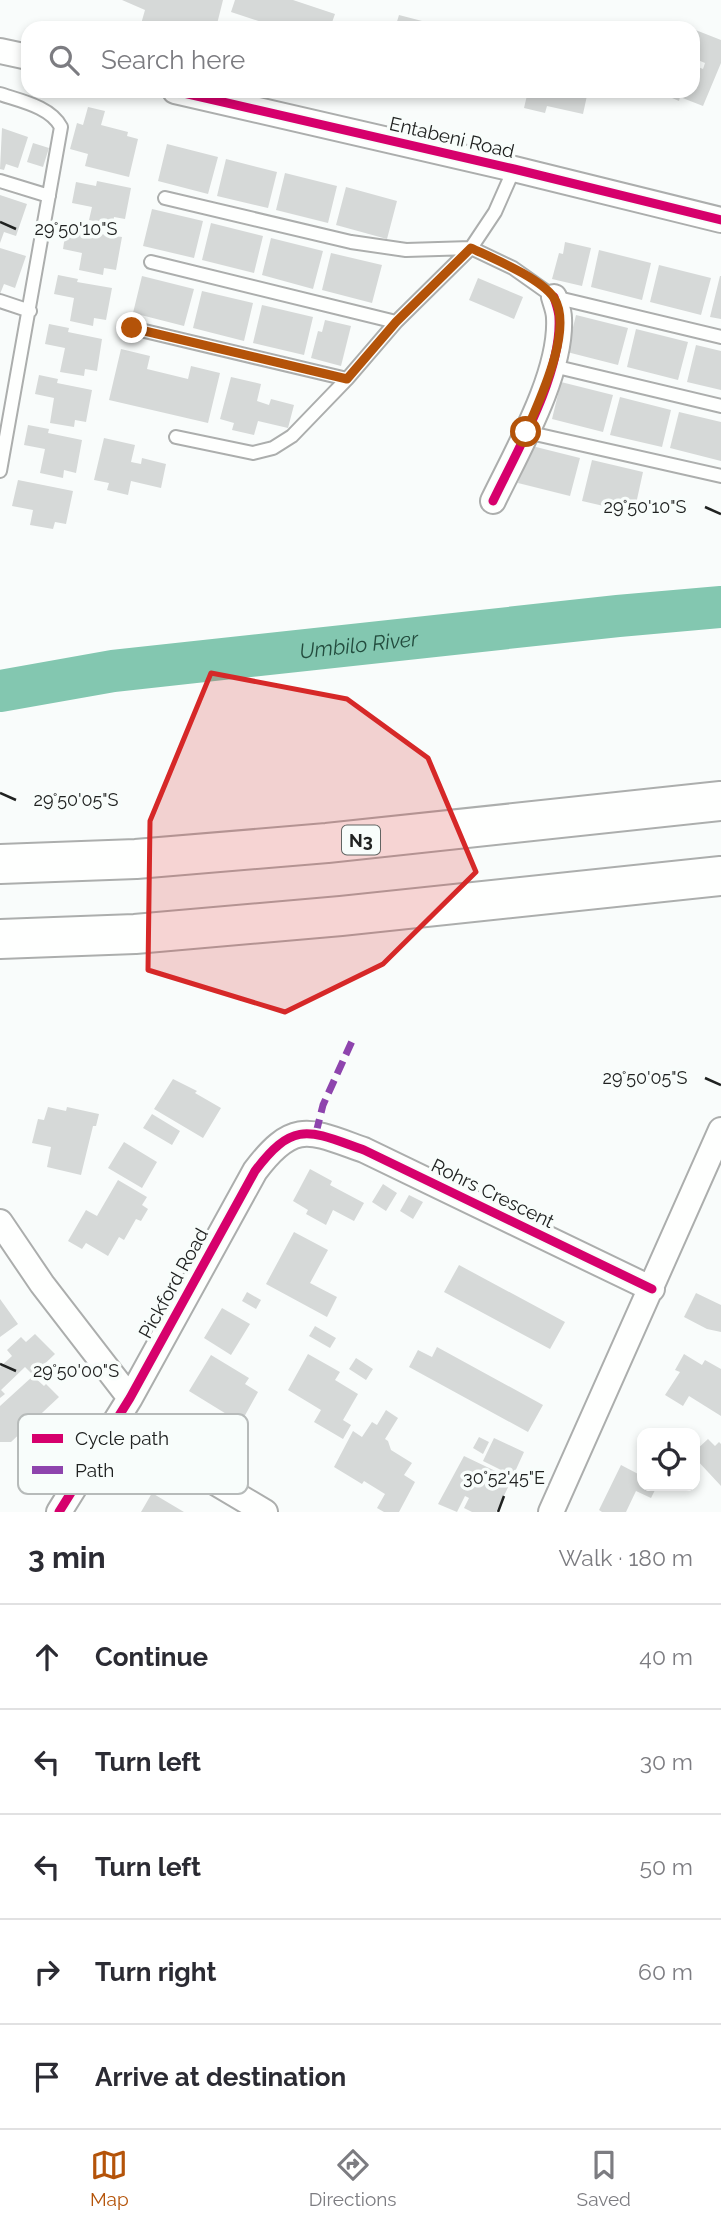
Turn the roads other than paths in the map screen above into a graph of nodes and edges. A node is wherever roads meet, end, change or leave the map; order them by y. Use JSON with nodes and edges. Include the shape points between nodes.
{"nodes":[{"id":1,"x":0,"y":51,"type":"edge"},
{"id":2,"x":21,"y":56,"type":"edge"},
{"id":3,"x":0,"y":93,"type":"edge"},
{"id":4,"x":205,"y":98,"type":"edge"},
{"id":5,"x":514,"y":169,"type":"junction"},
{"id":6,"x":0,"y":181,"type":"edge"},
{"id":7,"x":48,"y":196,"type":"junction"},
{"id":8,"x":165,"y":198,"type":"dead end"},
{"id":9,"x":721,"y":220,"type":"edge"},
{"id":10,"x":471,"y":248,"type":"junction"},
{"id":11,"x":151,"y":262,"type":"dead end"},
{"id":12,"x":554,"y":297,"type":"junction"},
{"id":13,"x":0,"y":302,"type":"edge"},
{"id":14,"x":30,"y":312,"type":"junction"},
{"id":15,"x":396,"y":322,"type":"junction"},
{"id":16,"x":132,"y":328,"type":"dead end"},
{"id":17,"x":721,"y":338,"type":"edge"},
{"id":18,"x":553,"y":366,"type":"junction"},
{"id":19,"x":347,"y":379,"type":"junction"},
{"id":20,"x":721,"y":406,"type":"edge"},
{"id":21,"x":4,"y":424,"type":"edge"},
{"id":22,"x":526,"y":432,"type":"junction"},
{"id":23,"x":176,"y":437,"type":"dead end"},
{"id":24,"x":0,"y":471,"type":"edge"},
{"id":25,"x":721,"y":476,"type":"edge"},
{"id":26,"x":493,"y":501,"type":"dead end"},
{"id":27,"x":721,"y":800,"type":"edge"},
{"id":28,"x":0,"y":864,"type":"edge"},
{"id":29,"x":721,"y":876,"type":"edge"},
{"id":30,"x":0,"y":939,"type":"edge"},
{"id":31,"x":721,"y":1130,"type":"edge"},
{"id":32,"x":316,"y":1133,"type":"joint"},
{"id":33,"x":0,"y":1222,"type":"edge"},
{"id":34,"x":652,"y":1289,"type":"junction"},
{"id":35,"x":130,"y":1398,"type":"junction"},
{"id":36,"x":120,"y":1414,"type":"edge"},
{"id":37,"x":70,"y":1494,"type":"edge"},
{"id":38,"x":235,"y":1494,"type":"edge"},
{"id":39,"x":59,"y":1512,"type":"edge"},
{"id":40,"x":265,"y":1512,"type":"edge"},
{"id":41,"x":551,"y":1512,"type":"edge"}],
"edges":[{"from":1,"to":2,"type":"street"},
{"from":3,"to":7,"type":"lane","via":[[44,110],[56,117],[61,127]]},
{"from":4,"to":5,"type":"street","name":"Entabeni Road"},
{"from":5,"to":9,"type":"street","name":"Entabeni Road"},
{"from":5,"to":10,"type":"lane","via":[[495,212]]},
{"from":6,"to":7,"type":"lane"},
{"from":7,"to":14,"type":"lane"},
{"from":8,"to":10,"type":"lane","via":[[351,242],[406,250]]},
{"from":10,"to":12,"type":"lane","via":[[513,268]]},
{"from":10,"to":15,"type":"lane"},
{"from":11,"to":15,"type":"lane"},
{"from":12,"to":17,"type":"lane"},
{"from":12,"to":18,"type":"street","via":[[559,316]]},
{"from":13,"to":14,"type":"lane"},
{"from":14,"to":21,"type":"lane"},
{"from":15,"to":19,"type":"lane"},
{"from":16,"to":19,"type":"lane"},
{"from":18,"to":20,"type":"lane"},
{"from":18,"to":22,"type":"street"},
{"from":19,"to":23,"type":"lane","via":[[292,436],[273,448],[253,453]]},
{"from":21,"to":24,"type":"lane"},
{"from":22,"to":25,"type":"lane"},
{"from":22,"to":26,"type":"street"},
{"from":27,"to":28,"type":"highway","number":"N3","via":[[327,843],[136,859]]},
{"from":29,"to":30,"type":"highway","via":[[341,916],[135,934]]},
{"from":31,"to":34,"type":"street"},
{"from":32,"to":34,"type":"street","name":"Rohrs Crescent","via":[[364,1150]]},
{"from":32,"to":35,"type":"street","name":"Pickford Road","via":[[292,1135],[271,1149],[255,1171]]},
{"from":33,"to":35,"type":"street"},
{"from":34,"to":41,"type":"street"},
{"from":35,"to":36,"type":"street","name":"Pickford Road"},
{"from":37,"to":39,"type":"street","name":"Pickford Road"},
{"from":38,"to":40,"type":"street"}]}
